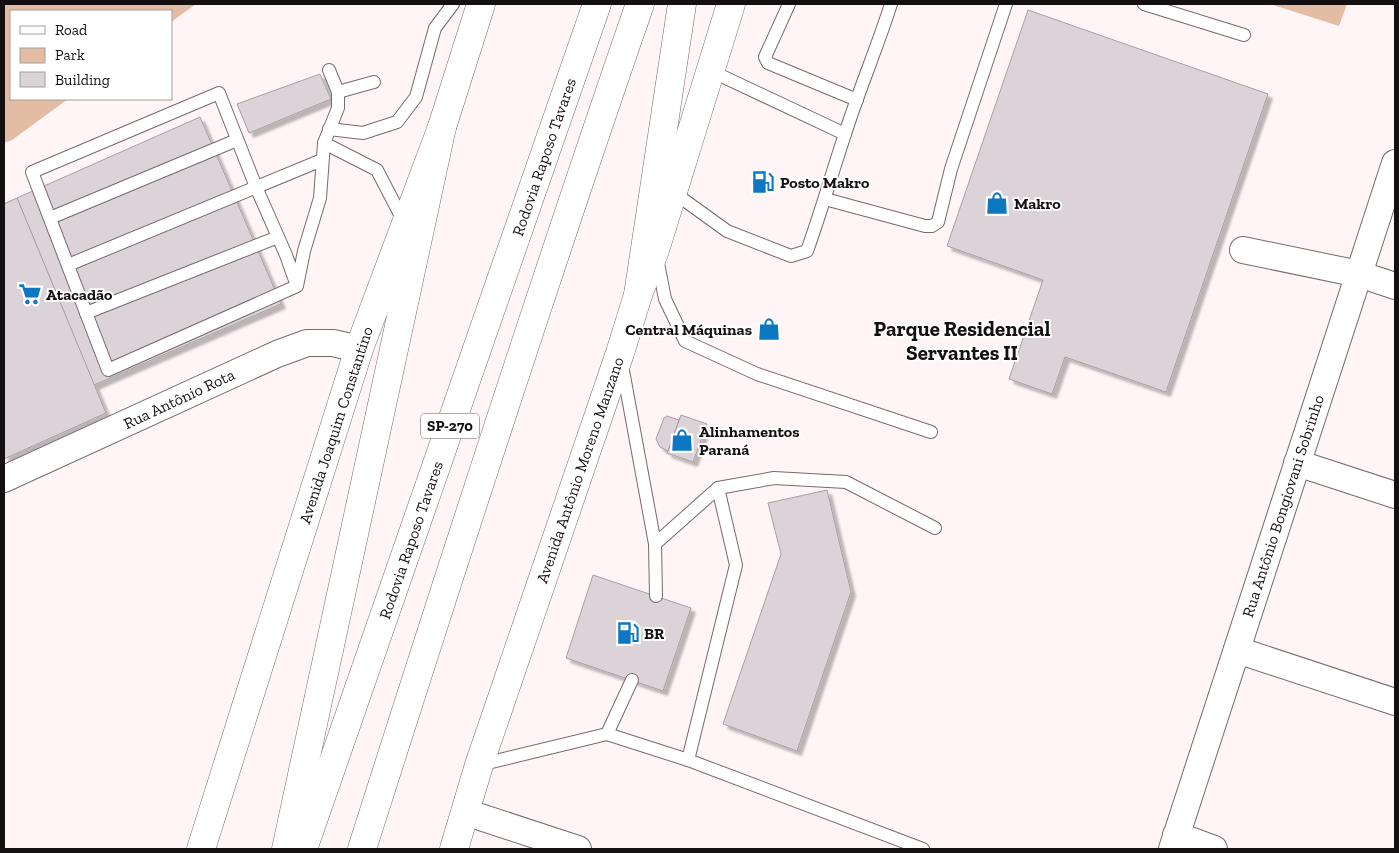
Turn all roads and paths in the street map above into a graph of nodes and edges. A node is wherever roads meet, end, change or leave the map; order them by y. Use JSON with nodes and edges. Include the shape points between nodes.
{"nodes":[{"id":1,"x":453,"y":4,"type":"edge"},
{"id":2,"x":481,"y":4,"type":"edge"},
{"id":3,"x":598,"y":4,"type":"edge"},
{"id":4,"x":640,"y":4,"type":"edge"},
{"id":5,"x":682,"y":4,"type":"edge"},
{"id":6,"x":731,"y":4,"type":"edge"},
{"id":7,"x":789,"y":4,"type":"edge"},
{"id":8,"x":891,"y":4,"type":"edge"},
{"id":9,"x":1006,"y":4,"type":"edge"},
{"id":10,"x":1144,"y":4,"type":"edge"},
{"id":11,"x":1244,"y":35,"type":"dead end"},
{"id":12,"x":329,"y":70,"type":"dead end"},
{"id":13,"x":711,"y":71,"type":"junction"},
{"id":14,"x":374,"y":82,"type":"dead end"},
{"id":15,"x":338,"y":92,"type":"junction"},
{"id":16,"x":857,"y":100,"type":"junction"},
{"id":17,"x":442,"y":128,"type":"junction"},
{"id":18,"x":329,"y":129,"type":"junction"},
{"id":19,"x":845,"y":134,"type":"junction"},
{"id":20,"x":237,"y":140,"type":"junction"},
{"id":21,"x":324,"y":143,"type":"junction"},
{"id":22,"x":322,"y":160,"type":"junction"},
{"id":23,"x":1395,"y":163,"type":"edge"},
{"id":24,"x":256,"y":187,"type":"junction"},
{"id":25,"x":673,"y":192,"type":"junction"},
{"id":26,"x":825,"y":199,"type":"junction"},
{"id":27,"x":50,"y":218,"type":"junction"},
{"id":28,"x":406,"y":224,"type":"junction"},
{"id":29,"x":278,"y":237,"type":"junction"},
{"id":30,"x":655,"y":250,"type":"junction"},
{"id":31,"x":1243,"y":250,"type":"dead end"},
{"id":32,"x":68,"y":265,"type":"junction"},
{"id":33,"x":1359,"y":274,"type":"junction"},
{"id":34,"x":297,"y":286,"type":"junction"},
{"id":35,"x":1395,"y":286,"type":"edge"},
{"id":36,"x":638,"y":295,"type":"junction"},
{"id":37,"x":86,"y":313,"type":"junction"},
{"id":38,"x":359,"y":350,"type":"junction"},
{"id":39,"x":620,"y":353,"type":"junction"},
{"id":40,"x":931,"y":432,"type":"dead end"},
{"id":41,"x":1297,"y":463,"type":"junction"},
{"id":42,"x":4,"y":479,"type":"edge"},
{"id":43,"x":718,"y":488,"type":"junction"},
{"id":44,"x":1395,"y":495,"type":"edge"},
{"id":45,"x":935,"y":528,"type":"dead end"},
{"id":46,"x":655,"y":544,"type":"junction"},
{"id":47,"x":656,"y":596,"type":"dead end"},
{"id":48,"x":1237,"y":650,"type":"junction"},
{"id":49,"x":632,"y":680,"type":"dead end"},
{"id":50,"x":1395,"y":702,"type":"edge"},
{"id":51,"x":607,"y":734,"type":"junction"},
{"id":52,"x":688,"y":760,"type":"junction"},
{"id":53,"x":479,"y":765,"type":"junction"},
{"id":54,"x":464,"y":812,"type":"junction"},
{"id":55,"x":1174,"y":842,"type":"edge"},
{"id":56,"x":201,"y":849,"type":"edge"},
{"id":57,"x":286,"y":849,"type":"edge"},
{"id":58,"x":303,"y":849,"type":"edge"},
{"id":59,"x":362,"y":849,"type":"edge"},
{"id":60,"x":454,"y":849,"type":"edge"},
{"id":61,"x":578,"y":849,"type":"edge"},
{"id":62,"x":923,"y":849,"type":"edge"},
{"id":63,"x":1214,"y":849,"type":"edge"}],
"edges":[{"from":1,"to":18,"type":"lane","via":[[435,28],[416,97],[397,122],[363,133]]},
{"from":2,"to":17,"type":"main road","name":"Avenida Joaquim Constantino"},
{"from":3,"to":58,"type":"main road","name":"Rodovia Raposo Tavares","number":"SP-270"},
{"from":4,"to":59,"type":"main road","number":"SP-270","via":[[430,633]]},
{"from":5,"to":36,"type":"main road"},
{"from":6,"to":13,"type":"main road","name":"Avenida Antônio Moreno Manzano"},
{"from":7,"to":16,"type":"lane","via":[[765,57],[768,63]]},
{"from":8,"to":16,"type":"lane"},
{"from":9,"to":26,"type":"lane","via":[[951,169],[938,222],[925,226]]},
{"from":10,"to":11,"type":"lane"},
{"from":12,"to":15,"type":"lane"},
{"from":13,"to":19,"type":"lane"},
{"from":13,"to":25,"type":"main road","name":"Avenida Antônio Moreno Manzano"},
{"from":14,"to":15,"type":"lane"},
{"from":15,"to":18,"type":"lane","via":[[338,108]]},
{"from":16,"to":19,"type":"lane"},
{"from":17,"to":28,"type":"main road","name":"Avenida Joaquim Constantino"},
{"from":17,"to":57,"type":"main road"},
{"from":18,"to":21,"type":"lane"},
{"from":19,"to":26,"type":"lane"},
{"from":20,"to":24,"type":"lane"},
{"from":20,"to":27,"type":"lane"},
{"from":20,"to":27,"type":"lane","via":[[219,93],[32,172]]},
{"from":21,"to":22,"type":"lane"},
{"from":21,"to":28,"type":"lane","via":[[376,170]]},
{"from":22,"to":24,"type":"lane"},
{"from":22,"to":34,"type":"lane","via":[[320,198]]},
{"from":23,"to":33,"type":"street","name":"Rua Antônio Bongiovani Sobrinho"},
{"from":24,"to":29,"type":"lane"},
{"from":24,"to":32,"type":"lane"},
{"from":25,"to":26,"type":"lane","via":[[727,231],[791,256],[807,251]]},
{"from":25,"to":30,"type":"main road","name":"Avenida Antônio Moreno Manzano"},
{"from":27,"to":32,"type":"lane"},
{"from":28,"to":38,"type":"main road","name":"Avenida Joaquim Constantino"},
{"from":29,"to":34,"type":"lane"},
{"from":29,"to":37,"type":"lane"},
{"from":30,"to":36,"type":"main road","name":"Avenida Antônio Moreno Manzano"},
{"from":30,"to":40,"type":"lane","via":[[665,299],[685,341],[757,374]]},
{"from":31,"to":33,"type":"street"},
{"from":32,"to":37,"type":"lane"},
{"from":33,"to":35,"type":"street"},
{"from":33,"to":41,"type":"street","name":"Rua Antônio Bongiovani Sobrinho"},
{"from":34,"to":37,"type":"lane","via":[[108,370]]},
{"from":36,"to":39,"type":"main road","name":"Avenida Antônio Moreno Manzano"},
{"from":38,"to":42,"type":"street","name":"Rua Antônio Rota","via":[[333,343],[307,343]]},
{"from":38,"to":56,"type":"main road","name":"Avenida Joaquim Constantino"},
{"from":39,"to":46,"type":"lane"},
{"from":39,"to":53,"type":"main road","name":"Avenida Antônio Moreno Manzano"},
{"from":41,"to":44,"type":"street"},
{"from":41,"to":48,"type":"street","name":"Rua Antônio Bongiovani Sobrinho"},
{"from":43,"to":45,"type":"lane","via":[[774,478],[846,482]]},
{"from":43,"to":46,"type":"lane"},
{"from":43,"to":52,"type":"lane","via":[[736,565]]},
{"from":46,"to":47,"type":"lane"},
{"from":48,"to":50,"type":"street"},
{"from":48,"to":55,"type":"street","name":"Rua Antônio Bongiovani Sobrinho"},
{"from":49,"to":51,"type":"lane"},
{"from":51,"to":52,"type":"lane"},
{"from":51,"to":53,"type":"lane"},
{"from":52,"to":62,"type":"lane"},
{"from":53,"to":54,"type":"main road","name":"Avenida Antônio Moreno Manzano"},
{"from":54,"to":60,"type":"main road","name":"Avenida Antônio Moreno Manzano"},
{"from":54,"to":61,"type":"street"},
{"from":55,"to":63,"type":"street"}]}
